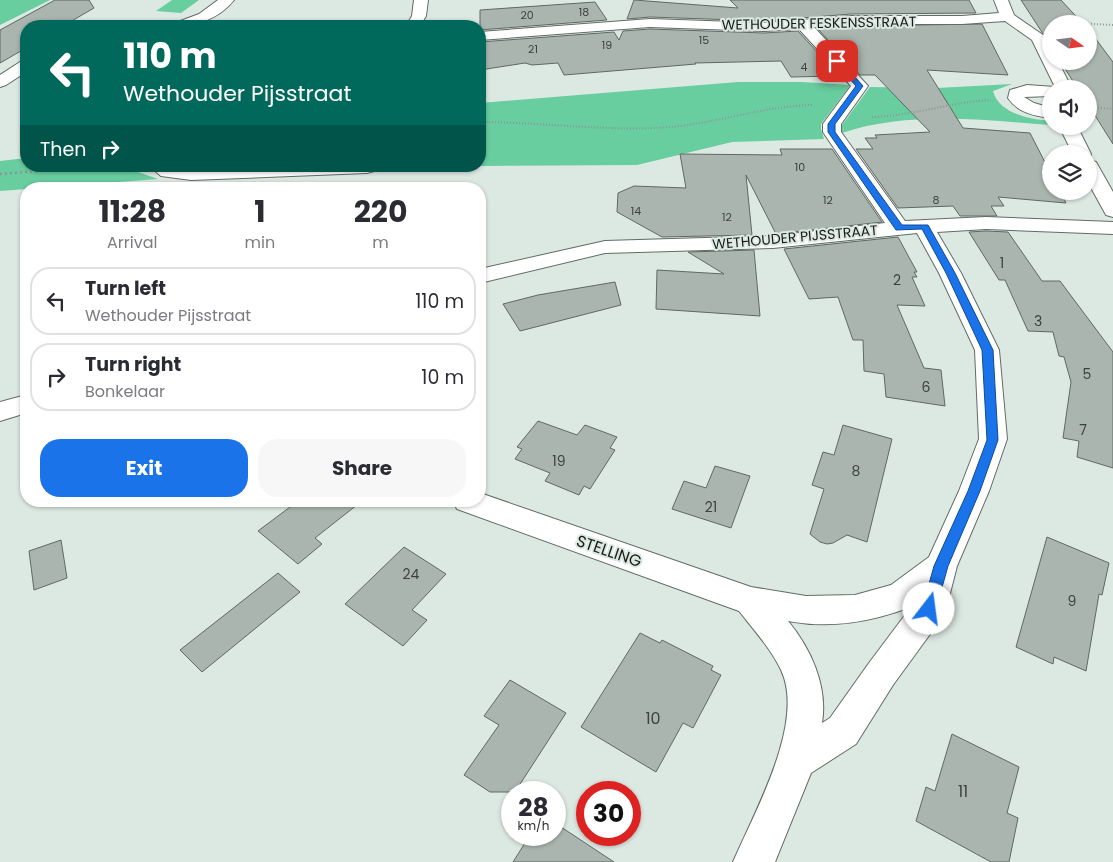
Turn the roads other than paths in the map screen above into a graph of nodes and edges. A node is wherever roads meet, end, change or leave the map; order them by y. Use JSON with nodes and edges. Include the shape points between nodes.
{"nodes":[{"id":1,"x":227,"y":0,"type":"edge"},
{"id":2,"x":420,"y":0,"type":"edge"},
{"id":3,"x":1001,"y":0,"type":"edge"},
{"id":4,"x":833,"y":5,"type":"dead end"},
{"id":5,"x":1010,"y":18,"type":"junction"},
{"id":6,"x":196,"y":20,"type":"edge"},
{"id":7,"x":416,"y":20,"type":"edge"},
{"id":8,"x":851,"y":20,"type":"junction"},
{"id":9,"x":803,"y":24,"type":"junction"},
{"id":10,"x":486,"y":36,"type":"edge"},
{"id":11,"x":20,"y":69,"type":"edge"},
{"id":12,"x":1059,"y":80,"type":"edge"},
{"id":13,"x":0,"y":82,"type":"edge"},
{"id":14,"x":1042,"y":91,"type":"edge"},
{"id":15,"x":1042,"y":111,"type":"edge"},
{"id":16,"x":168,"y":172,"type":"edge"},
{"id":17,"x":235,"y":172,"type":"edge"},
{"id":18,"x":1097,"y":181,"type":"edge"},
{"id":19,"x":1113,"y":210,"type":"edge"},
{"id":20,"x":912,"y":227,"type":"junction"},
{"id":21,"x":1113,"y":228,"type":"edge"},
{"id":22,"x":486,"y":275,"type":"edge"},
{"id":23,"x":20,"y":406,"type":"edge"},
{"id":24,"x":0,"y":412,"type":"edge"},
{"id":25,"x":485,"y":507,"type":"edge"},
{"id":26,"x":941,"y":566,"type":"junction"},
{"id":27,"x":751,"y":601,"type":"junction"},
{"id":28,"x":797,"y":760,"type":"junction"},
{"id":29,"x":754,"y":862,"type":"edge"}],
"edges":[{"from":1,"to":6,"type":"street"},
{"from":2,"to":7,"type":"street"},
{"from":3,"to":5,"type":"street"},
{"from":4,"to":8,"type":"street"},
{"from":5,"to":8,"type":"street","name":"WETHOUDER FESKENSSTRAAT"},
{"from":5,"to":12,"type":"street","via":[[1038,38]]},
{"from":8,"to":9,"type":"street","name":"WETHOUDER FESKENSSTRAAT"},
{"from":9,"to":10,"type":"street","name":"WETHOUDER FESKENSSTRAAT","via":[[764,27],[650,23]]},
{"from":9,"to":20,"type":"street","via":[[860,86],[832,124],[832,132]]},
{"from":11,"to":13,"type":"street"},
{"from":14,"to":15,"type":"street","via":[[1027,90],[1016,94],[1017,100]]},
{"from":16,"to":17,"type":"street"},
{"from":18,"to":19,"type":"street"},
{"from":20,"to":21,"type":"street","name":"WETHOUDER PIJSSTRAAT","via":[[986,223]]},
{"from":20,"to":22,"type":"street","name":"WETHOUDER PIJSSTRAAT","via":[[773,242],[605,247]]},
{"from":20,"to":26,"type":"street","via":[[950,273],[987,350],[993,440]]},
{"from":23,"to":24,"type":"street"},
{"from":25,"to":27,"type":"street","name":"STELLING"},
{"from":26,"to":27,"type":"street","name":"STELLING","via":[[900,597],[855,609],[806,610]]},
{"from":26,"to":28,"type":"street","via":[[929,609],[843,732]]},
{"from":27,"to":28,"type":"street","via":[[780,637],[799,668],[807,706]]},
{"from":28,"to":29,"type":"street"}]}
